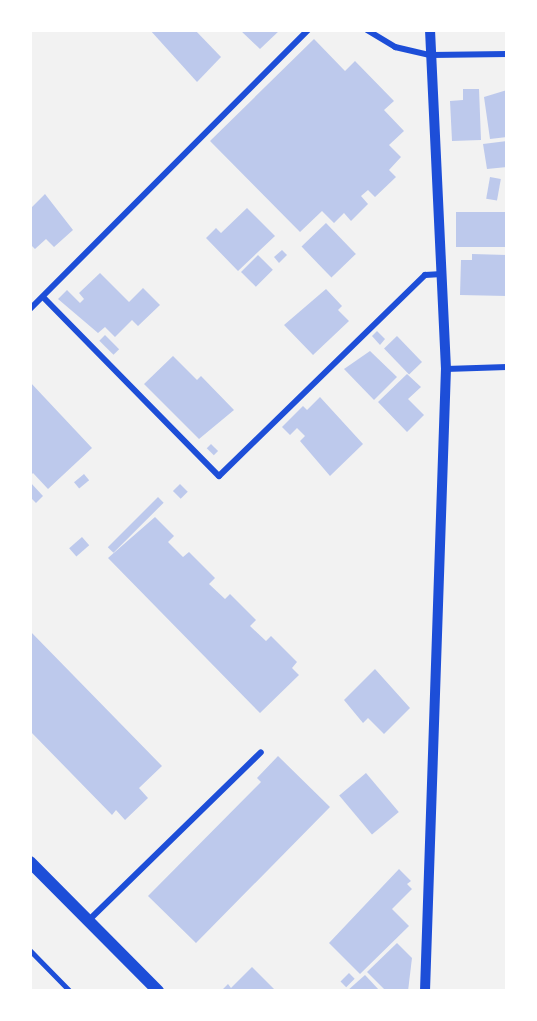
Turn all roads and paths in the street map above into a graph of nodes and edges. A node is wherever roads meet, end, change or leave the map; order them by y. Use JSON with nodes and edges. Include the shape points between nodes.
{"nodes":[{"id":1,"x":308,"y":30,"type":"edge"},
{"id":2,"x":367,"y":30,"type":"edge"},
{"id":3,"x":430,"y":30,"type":"edge"},
{"id":4,"x":507,"y":54,"type":"edge"},
{"id":5,"x":431,"y":55,"type":"junction"},
{"id":6,"x":442,"y":274,"type":"junction"},
{"id":7,"x":43,"y":297,"type":"junction"},
{"id":8,"x":30,"y":309,"type":"edge"},
{"id":9,"x":507,"y":367,"type":"edge"},
{"id":10,"x":446,"y":369,"type":"junction"},
{"id":11,"x":261,"y":753,"type":"dead end"},
{"id":12,"x":30,"y":861,"type":"edge"},
{"id":13,"x":88,"y":921,"type":"junction"},
{"id":14,"x":30,"y":951,"type":"edge"},
{"id":15,"x":70,"y":991,"type":"edge"},
{"id":16,"x":158,"y":991,"type":"edge"},
{"id":17,"x":425,"y":991,"type":"edge"}],
"edges":[{"from":1,"to":7,"type":"street"},
{"from":2,"to":5,"type":"street","via":[[395,47]]},
{"from":3,"to":5,"type":"street"},
{"from":4,"to":5,"type":"street"},
{"from":5,"to":6,"type":"street"},
{"from":6,"to":7,"type":"street","via":[[425,274],[219,476]]},
{"from":6,"to":10,"type":"street"},
{"from":7,"to":8,"type":"street"},
{"from":9,"to":10,"type":"street"},
{"from":10,"to":17,"type":"street"},
{"from":11,"to":13,"type":"street"},
{"from":12,"to":13,"type":"main road"},
{"from":13,"to":16,"type":"main road"},
{"from":14,"to":15,"type":"lane"}]}
